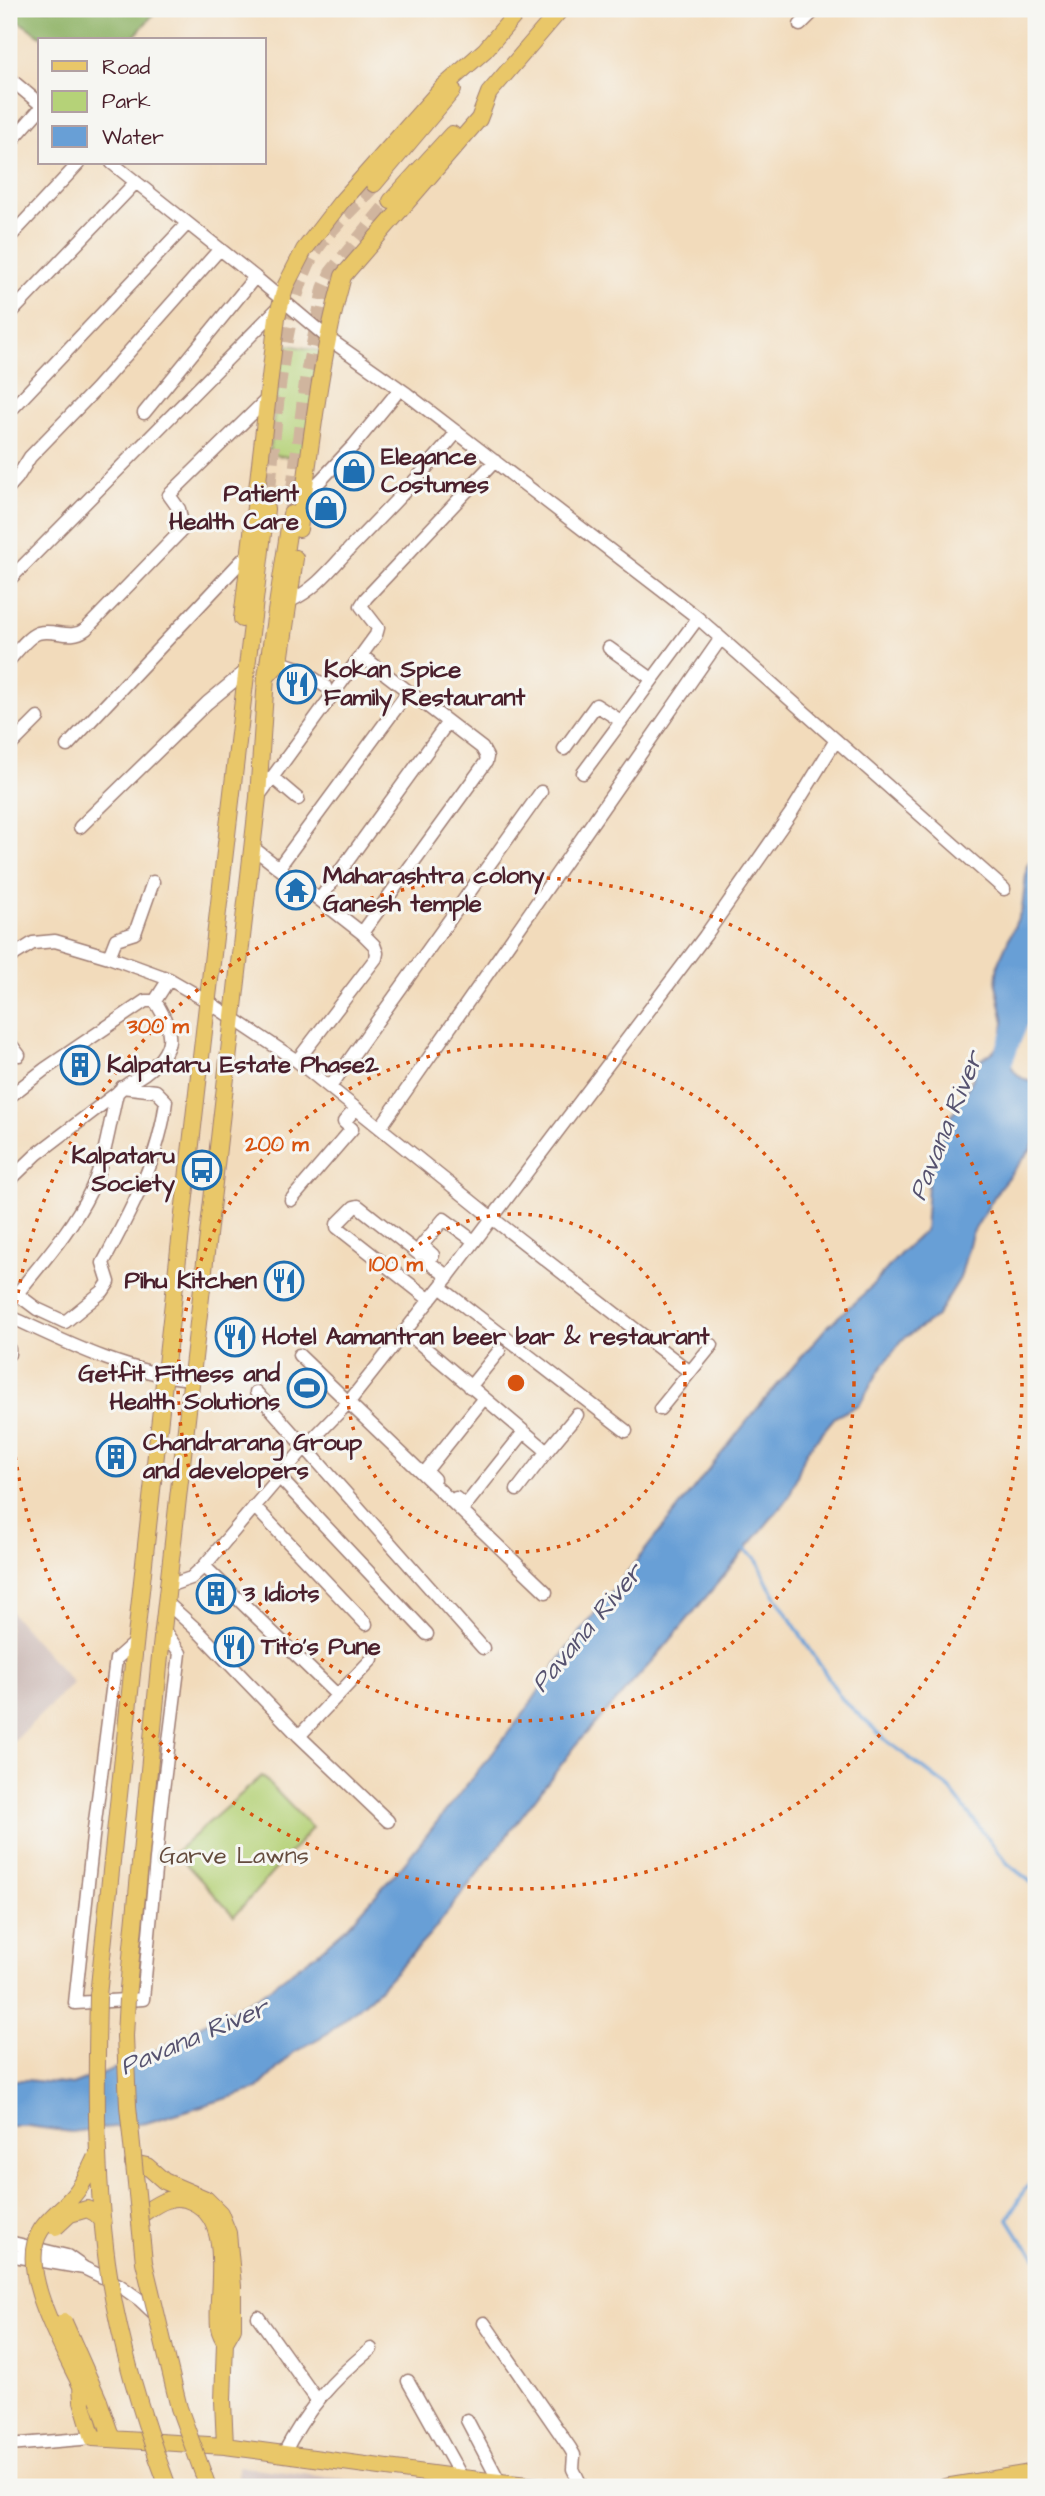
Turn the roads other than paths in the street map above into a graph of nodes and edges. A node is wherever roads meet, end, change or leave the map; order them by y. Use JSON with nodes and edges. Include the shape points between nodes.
{"nodes":[{"id":1,"x":520,"y":9,"type":"edge"},
{"id":2,"x":561,"y":9,"type":"edge"},
{"id":3,"x":816,"y":9,"type":"edge"},
{"id":4,"x":800,"y":24,"type":"dead end"},
{"id":5,"x":485,"y":50,"type":"junction"},
{"id":6,"x":9,"y":78,"type":"edge"},
{"id":7,"x":489,"y":93,"type":"junction"},
{"id":8,"x":38,"y":104,"type":"edge"},
{"id":9,"x":38,"y":108,"type":"edge"},
{"id":10,"x":9,"y":144,"type":"edge"},
{"id":11,"x":78,"y":164,"type":"edge"},
{"id":12,"x":113,"y":164,"type":"edge"},
{"id":13,"x":136,"y":182,"type":"junction"},
{"id":14,"x":374,"y":184,"type":"tunnel mouth"},
{"id":15,"x":391,"y":201,"type":"tunnel mouth"},
{"id":16,"x":187,"y":224,"type":"junction"},
{"id":17,"x":9,"y":238,"type":"edge"},
{"id":18,"x":219,"y":250,"type":"junction"},
{"id":19,"x":255,"y":277,"type":"junction"},
{"id":20,"x":281,"y":303,"type":"junction"},
{"id":21,"x":9,"y":315,"type":"edge"},
{"id":22,"x":329,"y":339,"type":"junction"},
{"id":23,"x":400,"y":389,"type":"junction"},
{"id":24,"x":266,"y":400,"type":"junction"},
{"id":25,"x":9,"y":412,"type":"edge"},
{"id":26,"x":144,"y":413,"type":"dead end"},
{"id":27,"x":457,"y":432,"type":"junction"},
{"id":28,"x":495,"y":461,"type":"junction"},
{"id":29,"x":9,"y":487,"type":"edge"},
{"id":30,"x":303,"y":499,"type":"junction"},
{"id":31,"x":266,"y":509,"type":"tunnel mouth"},
{"id":32,"x":291,"y":514,"type":"tunnel mouth"},
{"id":33,"x":249,"y":553,"type":"junction"},
{"id":34,"x":9,"y":580,"type":"edge"},
{"id":35,"x":290,"y":601,"type":"junction"},
{"id":36,"x":698,"y":618,"type":"junction"},
{"id":37,"x":717,"y":634,"type":"junction"},
{"id":38,"x":609,"y":648,"type":"dead end"},
{"id":39,"x":361,"y":655,"type":"junction"},
{"id":40,"x":9,"y":660,"type":"edge"},
{"id":41,"x":280,"y":662,"type":"junction"},
{"id":42,"x":247,"y":670,"type":"junction"},
{"id":43,"x":266,"y":677,"type":"junction"},
{"id":44,"x":652,"y":679,"type":"junction"},
{"id":45,"x":325,"y":686,"type":"dead end"},
{"id":46,"x":408,"y":692,"type":"junction"},
{"id":47,"x":38,"y":718,"type":"dead end"},
{"id":48,"x":621,"y":721,"type":"junction"},
{"id":49,"x":448,"y":722,"type":"junction"},
{"id":50,"x":836,"y":740,"type":"junction"},
{"id":51,"x":67,"y":746,"type":"dead end"},
{"id":52,"x":9,"y":747,"type":"edge"},
{"id":53,"x":564,"y":749,"type":"dead end"},
{"id":54,"x":583,"y":774,"type":"dead end"},
{"id":55,"x":272,"y":777,"type":"junction"},
{"id":56,"x":541,"y":792,"type":"dead end"},
{"id":57,"x":257,"y":797,"type":"junction"},
{"id":58,"x":298,"y":799,"type":"dead end"},
{"id":59,"x":80,"y":827,"type":"dead end"},
{"id":60,"x":252,"y":847,"type":"junction"},
{"id":61,"x":279,"y":867,"type":"junction"},
{"id":62,"x":153,"y":882,"type":"dead end"},
{"id":63,"x":1004,"y":889,"type":"dead end"},
{"id":64,"x":320,"y":899,"type":"junction"},
{"id":65,"x":362,"y":933,"type":"junction"},
{"id":66,"x":109,"y":957,"type":"junction"},
{"id":67,"x":9,"y":958,"type":"edge"},
{"id":68,"x":169,"y":979,"type":"junction"},
{"id":69,"x":207,"y":1001,"type":"junction"},
{"id":70,"x":155,"y":1002,"type":"junction"},
{"id":71,"x":232,"y":1019,"type":"junction"},
{"id":72,"x":9,"y":1042,"type":"edge"},
{"id":73,"x":19,"y":1055,"type":"dead end"},
{"id":74,"x":297,"y":1061,"type":"junction"},
{"id":75,"x":330,"y":1087,"type":"junction"},
{"id":76,"x":119,"y":1090,"type":"junction"},
{"id":77,"x":9,"y":1097,"type":"edge"},
{"id":78,"x":356,"y":1108,"type":"junction"},
{"id":79,"x":380,"y":1128,"type":"junction"},
{"id":80,"x":9,"y":1181,"type":"edge"},
{"id":81,"x":291,"y":1200,"type":"dead end"},
{"id":82,"x":492,"y":1218,"type":"junction"},
{"id":83,"x":474,"y":1241,"type":"junction"},
{"id":84,"x":447,"y":1278,"type":"junction"},
{"id":85,"x":13,"y":1291,"type":"edge"},
{"id":86,"x":430,"y":1300,"type":"junction"},
{"id":87,"x":9,"y":1316,"type":"edge"},
{"id":88,"x":405,"y":1331,"type":"junction"},
{"id":89,"x":712,"y":1345,"type":"dead end"},
{"id":90,"x":499,"y":1351,"type":"dead end"},
{"id":91,"x":299,"y":1355,"type":"dead end"},
{"id":92,"x":690,"y":1372,"type":"junction"},
{"id":93,"x":165,"y":1376,"type":"junction"},
{"id":94,"x":191,"y":1379,"type":"junction"},
{"id":95,"x":470,"y":1387,"type":"junction"},
{"id":96,"x":256,"y":1392,"type":"dead end"},
{"id":97,"x":484,"y":1398,"type":"junction"},
{"id":98,"x":348,"y":1403,"type":"junction"},
{"id":99,"x":660,"y":1409,"type":"dead end"},
{"id":100,"x":577,"y":1415,"type":"dead end"},
{"id":101,"x":626,"y":1431,"type":"dead end"},
{"id":102,"x":524,"y":1432,"type":"junction"},
{"id":103,"x":305,"y":1447,"type":"junction"},
{"id":104,"x":547,"y":1451,"type":"junction"},
{"id":105,"x":279,"y":1477,"type":"junction"},
{"id":106,"x":517,"y":1490,"type":"dead end"},
{"id":107,"x":254,"y":1506,"type":"junction"},
{"id":108,"x":204,"y":1566,"type":"junction"},
{"id":109,"x":546,"y":1592,"type":"dead end"},
{"id":110,"x":167,"y":1594,"type":"junction"},
{"id":111,"x":366,"y":1624,"type":"dead end"},
{"id":112,"x":163,"y":1629,"type":"junction"},
{"id":113,"x":427,"y":1634,"type":"dead end"},
{"id":114,"x":134,"y":1643,"type":"junction"},
{"id":115,"x":483,"y":1648,"type":"dead end"},
{"id":116,"x":372,"y":1659,"type":"dead end"},
{"id":117,"x":337,"y":1695,"type":"junction"},
{"id":118,"x":299,"y":1736,"type":"junction"},
{"id":119,"x":388,"y":1821,"type":"dead end"},
{"id":120,"x":97,"y":2154,"type":"junction"},
{"id":121,"x":133,"y":2163,"type":"junction"},
{"id":122,"x":139,"y":2216,"type":"junction"},
{"id":123,"x":103,"y":2221,"type":"junction"},
{"id":124,"x":9,"y":2242,"type":"edge"},
{"id":125,"x":9,"y":2255,"type":"edge"},
{"id":126,"x":84,"y":2268,"type":"junction"},
{"id":127,"x":258,"y":2316,"type":"dead end"},
{"id":128,"x":484,"y":2323,"type":"dead end"},
{"id":129,"x":225,"y":2342,"type":"junction"},
{"id":130,"x":371,"y":2349,"type":"dead end"},
{"id":131,"x":408,"y":2381,"type":"dead end"},
{"id":132,"x":317,"y":2400,"type":"junction"},
{"id":133,"x":91,"y":2401,"type":"junction"},
{"id":134,"x":467,"y":2420,"type":"dead end"},
{"id":135,"x":93,"y":2438,"type":"junction"},
{"id":136,"x":112,"y":2439,"type":"junction"},
{"id":137,"x":9,"y":2445,"type":"edge"},
{"id":138,"x":198,"y":2446,"type":"junction"},
{"id":139,"x":225,"y":2446,"type":"junction"},
{"id":140,"x":283,"y":2455,"type":"junction"},
{"id":141,"x":1036,"y":2472,"type":"edge"},
{"id":142,"x":462,"y":2478,"type":"junction"},
{"id":143,"x":500,"y":2483,"type":"junction"},
{"id":144,"x":168,"y":2487,"type":"edge"},
{"id":145,"x":208,"y":2487,"type":"edge"},
{"id":146,"x":548,"y":2487,"type":"edge"},
{"id":147,"x":582,"y":2487,"type":"edge"},
{"id":148,"x":945,"y":2487,"type":"edge"}],
"edges":[{"from":1,"to":5,"type":"main road"},
{"from":2,"to":7,"type":"main road"},
{"from":3,"to":4,"type":"street"},
{"from":5,"to":14,"type":"main road"},
{"from":5,"to":20,"type":"main road","via":[[442,88],[341,202],[304,250]]},
{"from":6,"to":8,"type":"street"},
{"from":7,"to":15,"type":"main road"},
{"from":7,"to":22,"type":"main road","via":[[479,119],[344,276]]},
{"from":9,"to":10,"type":"street"},
{"from":11,"to":17,"type":"street"},
{"from":12,"to":13,"type":"street"},
{"from":13,"to":16,"type":"street"},
{"from":13,"to":21,"type":"street"},
{"from":16,"to":18,"type":"street"},
{"from":16,"to":25,"type":"street"},
{"from":18,"to":19,"type":"street"},
{"from":18,"to":29,"type":"street","via":[[30,457]]},
{"from":19,"to":20,"type":"street"},
{"from":19,"to":26,"type":"street"},
{"from":20,"to":22,"type":"street"},
{"from":20,"to":24,"type":"main road"},
{"from":20,"to":34,"type":"street"},
{"from":22,"to":23,"type":"street"},
{"from":22,"to":30,"type":"main road"},
{"from":23,"to":27,"type":"street"},
{"from":23,"to":30,"type":"street"},
{"from":24,"to":33,"type":"main road"},
{"from":24,"to":40,"type":"street","via":[[169,495],[179,509],[183,529],[86,629],[74,635],[33,635]]},
{"from":27,"to":28,"type":"street"},
{"from":27,"to":35,"type":"street","via":[[322,579]]},
{"from":28,"to":36,"type":"street"},
{"from":28,"to":39,"type":"street","via":[[366,598],[361,606],[379,628]]},
{"from":30,"to":35,"type":"main road"},
{"from":31,"to":42,"type":"main road"},
{"from":32,"to":43,"type":"main road"},
{"from":33,"to":42,"type":"main road","via":[[238,661]]},
{"from":33,"to":51,"type":"street"},
{"from":35,"to":41,"type":"main road"},
{"from":36,"to":37,"type":"street"},
{"from":36,"to":44,"type":"street"},
{"from":37,"to":50,"type":"street"},
{"from":37,"to":79,"type":"street","via":[[719,641]]},
{"from":38,"to":44,"type":"street"},
{"from":39,"to":46,"type":"street"},
{"from":39,"to":55,"type":"street"},
{"from":41,"to":43,"type":"main road"},
{"from":41,"to":45,"type":"street"},
{"from":42,"to":59,"type":"street"},
{"from":42,"to":69,"type":"main road"},
{"from":43,"to":57,"type":"main road"},
{"from":44,"to":48,"type":"street"},
{"from":46,"to":49,"type":"street"},
{"from":46,"to":61,"type":"street"},
{"from":47,"to":52,"type":"street"},
{"from":48,"to":53,"type":"street","via":[[596,705]]},
{"from":48,"to":54,"type":"street"},
{"from":49,"to":64,"type":"street"},
{"from":49,"to":65,"type":"street","via":[[482,748],[486,762]]},
{"from":50,"to":63,"type":"street"},
{"from":50,"to":82,"type":"street","via":[[705,936]]},
{"from":55,"to":57,"type":"street"},
{"from":55,"to":58,"type":"street"},
{"from":56,"to":75,"type":"street"},
{"from":57,"to":60,"type":"main road"},
{"from":60,"to":61,"type":"street"},
{"from":60,"to":71,"type":"main road"},
{"from":61,"to":64,"type":"street"},
{"from":62,"to":66,"type":"street","via":[[135,933],[116,939]]},
{"from":64,"to":65,"type":"street"},
{"from":65,"to":74,"type":"street","via":[[374,945],[376,958]]},
{"from":66,"to":67,"type":"street","via":[[55,941],[33,943]]},
{"from":66,"to":68,"type":"street"},
{"from":68,"to":69,"type":"street"},
{"from":68,"to":70,"type":"street"},
{"from":69,"to":71,"type":"street"},
{"from":69,"to":93,"type":"main road"},
{"from":70,"to":76,"type":"street","via":[[170,1027],[170,1039],[159,1060]]},
{"from":70,"to":77,"type":"street","via":[[145,1001]]},
{"from":71,"to":74,"type":"street"},
{"from":71,"to":94,"type":"main road"},
{"from":72,"to":73,"type":"street"},
{"from":74,"to":75,"type":"street"},
{"from":75,"to":78,"type":"street"},
{"from":76,"to":80,"type":"street"},
{"from":76,"to":85,"type":"street","via":[[90,1193],[68,1229]]},
{"from":76,"to":85,"type":"street","via":[[156,1091],[166,1101],[141,1191],[103,1263],[109,1282],[65,1322]]},
{"from":78,"to":79,"type":"street"},
{"from":78,"to":81,"type":"street","via":[[344,1122],[352,1129]]},
{"from":79,"to":82,"type":"street"},
{"from":82,"to":83,"type":"street"},
{"from":82,"to":92,"type":"street"},
{"from":83,"to":84,"type":"street"},
{"from":83,"to":84,"type":"street","via":[[444,1219],[424,1241],[423,1247]]},
{"from":84,"to":86,"type":"street"},
{"from":84,"to":86,"type":"street","via":[[358,1206],[337,1224]]},
{"from":84,"to":101,"type":"street"},
{"from":86,"to":88,"type":"street"},
{"from":87,"to":93,"type":"street","via":[[118,1363]]},
{"from":88,"to":95,"type":"street"},
{"from":88,"to":98,"type":"street"},
{"from":89,"to":92,"type":"street"},
{"from":90,"to":95,"type":"street"},
{"from":91,"to":98,"type":"street"},
{"from":92,"to":99,"type":"street"},
{"from":93,"to":94,"type":"street"},
{"from":93,"to":114,"type":"main road"},
{"from":94,"to":110,"type":"main road"},
{"from":95,"to":97,"type":"street"},
{"from":96,"to":103,"type":"street"},
{"from":97,"to":102,"type":"street"},
{"from":97,"to":102,"type":"street","via":[[426,1471],[465,1506]]},
{"from":98,"to":103,"type":"street"},
{"from":98,"to":109,"type":"street"},
{"from":100,"to":104,"type":"street"},
{"from":102,"to":104,"type":"street"},
{"from":103,"to":105,"type":"street"},
{"from":103,"to":115,"type":"street"},
{"from":104,"to":106,"type":"street"},
{"from":105,"to":107,"type":"street"},
{"from":105,"to":113,"type":"street"},
{"from":107,"to":108,"type":"street"},
{"from":107,"to":111,"type":"street"},
{"from":108,"to":110,"type":"street"},
{"from":108,"to":117,"type":"street"},
{"from":110,"to":112,"type":"main road"},
{"from":110,"to":118,"type":"street"},
{"from":112,"to":114,"type":"street","via":[[180,1653],[143,1999],[75,2003],[116,1659]]},
{"from":112,"to":121,"type":"main road","bridge":true,"via":[[127,1999]]},
{"from":114,"to":120,"type":"main road","bridge":true,"via":[[98,1996]]},
{"from":116,"to":117,"type":"street"},
{"from":117,"to":118,"type":"street"},
{"from":118,"to":119,"type":"street"},
{"from":120,"to":123,"type":"main road","bridge":true},
{"from":120,"to":133,"type":"main road","bridge":true,"via":[[77,2192],[38,2235],[32,2257],[37,2289]]},
{"from":121,"to":122,"type":"main road","bridge":true},
{"from":121,"to":129,"type":"main road","via":[[147,2166],[164,2181],[206,2199],[222,2217],[233,2286],[233,2328]]},
{"from":122,"to":129,"type":"main road","via":[[167,2199],[192,2202],[208,2214],[217,2237],[219,2329]]},
{"from":122,"to":145,"type":"main road","bridge":true,"via":[[144,2262],[176,2396]]},
{"from":123,"to":133,"type":"main road","bridge":true,"via":[[87,2209],[70,2214],[48,2238],[42,2258],[48,2289],[94,2385]]},
{"from":123,"to":144,"type":"main road","bridge":true,"via":[[127,2360]]},
{"from":124,"to":126,"type":"street","via":[[68,2256]]},
{"from":125,"to":126,"type":"street"},
{"from":126,"to":138,"type":"street","via":[[119,2285],[162,2320]]},
{"from":127,"to":132,"type":"street"},
{"from":128,"to":147,"type":"street","via":[[570,2448]]},
{"from":129,"to":139,"type":"main road"},
{"from":130,"to":132,"type":"street"},
{"from":131,"to":142,"type":"street"},
{"from":132,"to":140,"type":"street"},
{"from":133,"to":135,"type":"main road"},
{"from":133,"to":136,"type":"main road"},
{"from":134,"to":143,"type":"street"},
{"from":135,"to":136,"type":"main road"},
{"from":135,"to":137,"type":"street"},
{"from":136,"to":138,"type":"main road"},
{"from":138,"to":139,"type":"main road"},
{"from":139,"to":140,"type":"main road"},
{"from":140,"to":142,"type":"main road"},
{"from":141,"to":148,"type":"main road"},
{"from":142,"to":143,"type":"main road"},
{"from":143,"to":146,"type":"main road"}]}
